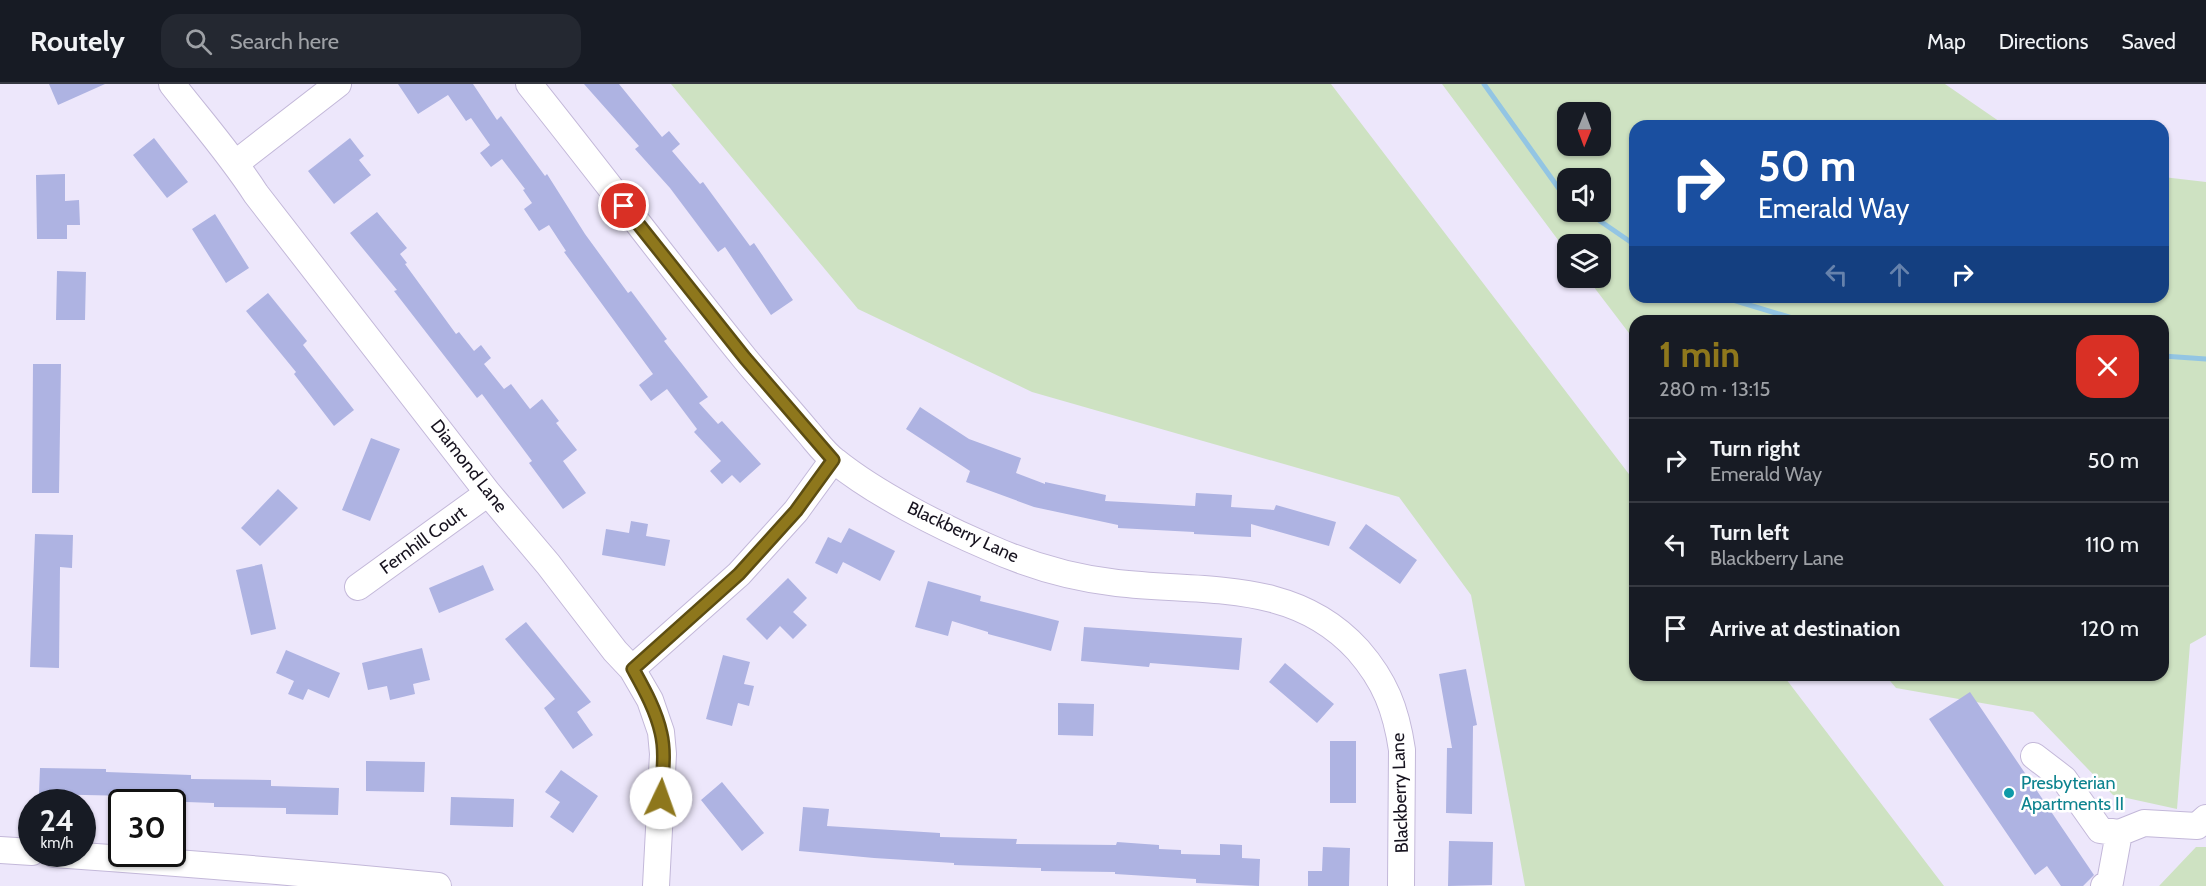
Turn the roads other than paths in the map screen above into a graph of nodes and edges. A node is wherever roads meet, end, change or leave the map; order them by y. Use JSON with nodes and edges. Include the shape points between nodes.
{"nodes":[{"id":1,"x":172,"y":84,"type":"edge"},
{"id":2,"x":338,"y":84,"type":"edge"},
{"id":3,"x":529,"y":84,"type":"edge"},
{"id":4,"x":236,"y":163,"type":"junction"},
{"id":5,"x":833,"y":460,"type":"junction"},
{"id":6,"x":488,"y":493,"type":"junction"},
{"id":7,"x":358,"y":587,"type":"dead end"},
{"id":8,"x":633,"y":669,"type":"junction"},
{"id":9,"x":2034,"y":756,"type":"dead end"},
{"id":10,"x":2206,"y":818,"type":"edge"},
{"id":11,"x":2119,"y":832,"type":"junction"},
{"id":12,"x":0,"y":850,"type":"edge"},
{"id":13,"x":18,"y":851,"type":"edge"},
{"id":14,"x":96,"y":857,"type":"edge"},
{"id":15,"x":311,"y":881,"type":"edge"},
{"id":16,"x":438,"y":886,"type":"edge"},
{"id":17,"x":656,"y":886,"type":"edge"},
{"id":18,"x":1401,"y":886,"type":"edge"},
{"id":19,"x":2104,"y":886,"type":"edge"}],
"edges":[{"from":1,"to":4,"type":"street","name":"Diamond Lane"},
{"from":2,"to":4,"type":"street"},
{"from":3,"to":5,"type":"street","name":"Blackberry Lane","via":[[698,301]]},
{"from":4,"to":6,"type":"street","name":"Diamond Lane"},
{"from":5,"to":8,"type":"street","via":[[796,511],[739,574]]},
{"from":5,"to":18,"type":"street","name":"Blackberry Lane","via":[[929,519],[989,548],[1050,570],[1113,583],[1265,597],[1307,610],[1335,628],[1373,667],[1399,729]]},
{"from":6,"to":7,"type":"street","name":"Fernhill Court"},
{"from":6,"to":8,"type":"street","name":"Diamond Lane"},
{"from":8,"to":17,"type":"street","name":"Diamond Lane","via":[[661,732]]},
{"from":9,"to":11,"type":"street","via":[[2064,779],[2100,830]]},
{"from":10,"to":11,"type":"street","via":[[2197,826],[2144,823]]},
{"from":11,"to":19,"type":"street","via":[[2110,882]]},
{"from":12,"to":13,"type":"street"},
{"from":14,"to":15,"type":"street","via":[[259,868]]},
{"from":15,"to":16,"type":"street"}]}
